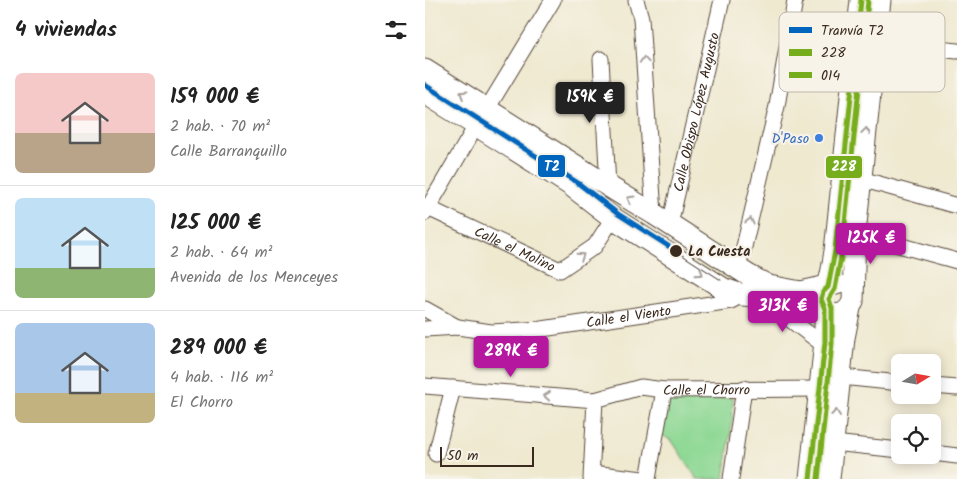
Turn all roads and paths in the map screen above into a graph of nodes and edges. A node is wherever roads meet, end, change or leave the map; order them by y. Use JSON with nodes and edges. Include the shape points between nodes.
{"nodes":[{"id":1,"x":553,"y":0,"type":"edge"},
{"id":2,"x":636,"y":0,"type":"edge"},
{"id":3,"x":722,"y":0,"type":"edge"},
{"id":4,"x":601,"y":59,"type":"dead end"},
{"id":5,"x":425,"y":70,"type":"edge"},
{"id":6,"x":779,"y":92,"type":"edge"},
{"id":7,"x":851,"y":92,"type":"edge"},
{"id":8,"x":871,"y":92,"type":"edge"},
{"id":9,"x":425,"y":93,"type":"edge"},
{"id":10,"x":481,"y":118,"type":"junction"},
{"id":11,"x":861,"y":179,"type":"junction"},
{"id":12,"x":608,"y":186,"type":"junction"},
{"id":13,"x":957,"y":206,"type":"edge"},
{"id":14,"x":426,"y":210,"type":"edge"},
{"id":15,"x":613,"y":218,"type":"junction"},
{"id":16,"x":662,"y":219,"type":"junction"},
{"id":17,"x":855,"y":233,"type":"junction"},
{"id":18,"x":957,"y":261,"type":"edge"},
{"id":19,"x":747,"y":284,"type":"junction"},
{"id":20,"x":827,"y":287,"type":"junction"},
{"id":21,"x":851,"y":301,"type":"junction"},
{"id":22,"x":425,"y":309,"type":"edge"},
{"id":23,"x":825,"y":309,"type":"junction"},
{"id":24,"x":459,"y":327,"type":"junction"},
{"id":25,"x":425,"y":329,"type":"edge"},
{"id":26,"x":825,"y":346,"type":"junction"},
{"id":27,"x":841,"y":377,"type":"junction"},
{"id":28,"x":891,"y":381,"type":"edge"},
{"id":29,"x":425,"y":386,"type":"edge"},
{"id":30,"x":941,"y":387,"type":"edge"},
{"id":31,"x":453,"y":388,"type":"junction"},
{"id":32,"x":744,"y":388,"type":"junction"},
{"id":33,"x":957,"y":388,"type":"edge"},
{"id":34,"x":820,"y":389,"type":"junction"},
{"id":35,"x":665,"y":390,"type":"junction"},
{"id":36,"x":595,"y":400,"type":"junction"},
{"id":37,"x":833,"y":443,"type":"junction"},
{"id":38,"x":891,"y":449,"type":"edge"},
{"id":39,"x":437,"y":454,"type":"dead end"},
{"id":40,"x":941,"y":454,"type":"edge"},
{"id":41,"x":957,"y":456,"type":"edge"},
{"id":42,"x":591,"y":476,"type":"edge"},
{"id":43,"x":643,"y":479,"type":"edge"},
{"id":44,"x":647,"y":479,"type":"edge"},
{"id":45,"x":731,"y":479,"type":"edge"},
{"id":46,"x":810,"y":479,"type":"edge"},
{"id":47,"x":829,"y":479,"type":"edge"}],
"edges":[{"from":1,"to":10,"type":"street"},
{"from":16,"to":2,"type":"street","one_way":true,"via":[[641,18]]},
{"from":3,"to":16,"type":"street","name":"Calle Obispo López Augusto"},
{"from":4,"to":12,"type":"street"},
{"from":10,"to":5,"type":"main road","one_way":true},
{"from":19,"to":6,"type":"street","one_way":true,"via":[[743,251]]},
{"from":7,"to":20,"type":"main road","via":[[835,251]]},
{"from":11,"to":8,"type":"main road","one_way":true},
{"from":9,"to":10,"type":"main road"},
{"from":10,"to":12,"type":"main road"},
{"from":10,"to":14,"type":"street"},
{"from":10,"to":15,"type":"main road"},
{"from":11,"to":13,"type":"street"},
{"from":11,"to":17,"type":"main road"},
{"from":16,"to":12,"type":"main road","one_way":true},
{"from":14,"to":15,"type":"street","name":"Calle el Molino","one_way":true,"via":[[560,270],[595,246]]},
{"from":15,"to":19,"type":"main road","one_way":true,"via":[[724,289]]},
{"from":16,"to":19,"type":"main road"},
{"from":17,"to":18,"type":"street"},
{"from":17,"to":21,"type":"main road"},
{"from":19,"to":20,"type":"main road","via":[[801,292]]},
{"from":19,"to":23,"type":"main road"},
{"from":19,"to":24,"type":"street","name":"Calle el Viento","via":[[731,301],[542,329],[491,332]]},
{"from":19,"to":26,"type":"street"},
{"from":20,"to":21,"type":"main road","via":[[845,286]]},
{"from":20,"to":23,"type":"main road","via":[[821,299]]},
{"from":21,"to":23,"type":"main road","via":[[843,314],[833,314]]},
{"from":21,"to":27,"type":"main road"},
{"from":22,"to":24,"type":"street"},
{"from":23,"to":26,"type":"main road"},
{"from":24,"to":25,"type":"street","name":"Calle el Viento"},
{"from":26,"to":34,"type":"main road"},
{"from":27,"to":28,"type":"street"},
{"from":37,"to":27,"type":"main road","one_way":true},
{"from":29,"to":31,"type":"street"},
{"from":30,"to":33,"type":"street"},
{"from":36,"to":31,"type":"street","one_way":true},
{"from":31,"to":39,"type":"street"},
{"from":32,"to":34,"type":"street","name":"Calle el Chorro"},
{"from":32,"to":35,"type":"street","name":"Calle el Chorro"},
{"from":32,"to":45,"type":"street"},
{"from":34,"to":46,"type":"main road"},
{"from":35,"to":36,"type":"street","name":"Calle el Chorro","via":[[641,387]]},
{"from":35,"to":44,"type":"street"},
{"from":36,"to":42,"type":"street"},
{"from":37,"to":38,"type":"street"},
{"from":37,"to":47,"type":"main road"},
{"from":40,"to":41,"type":"street"},
{"from":42,"to":43,"type":"street"}]}
